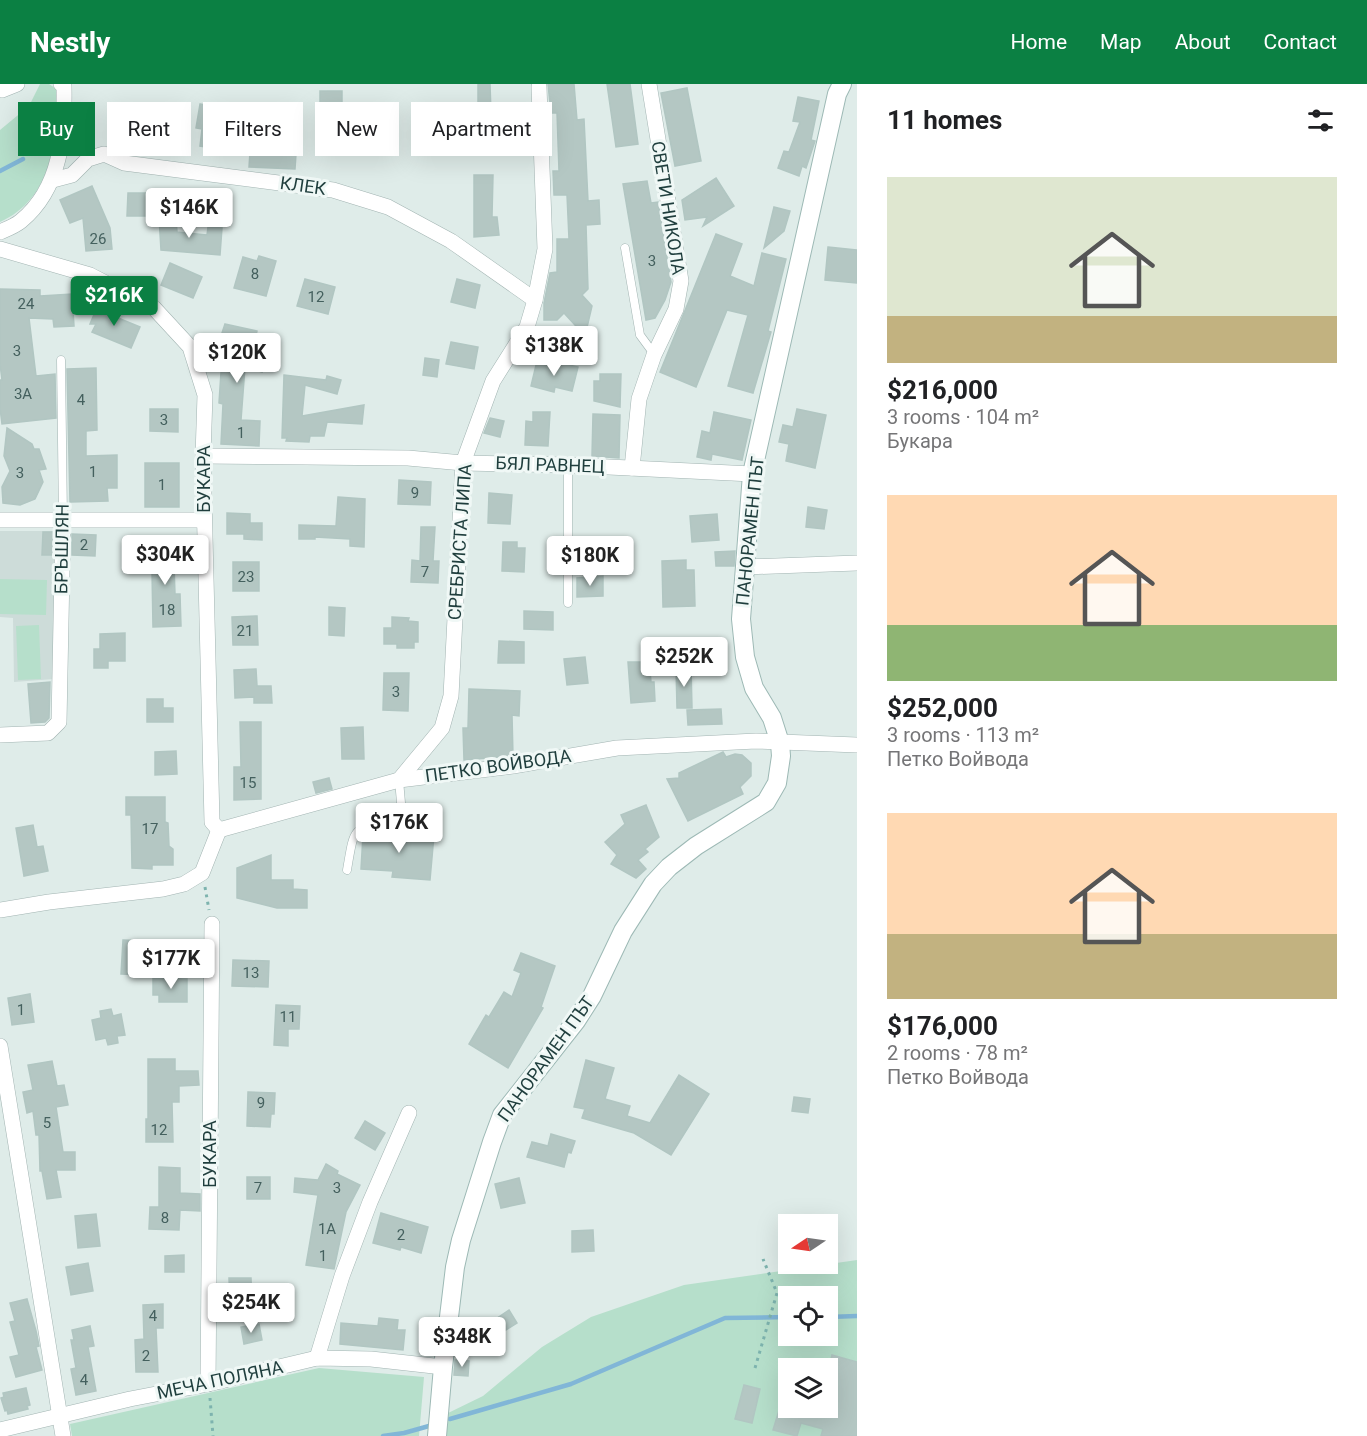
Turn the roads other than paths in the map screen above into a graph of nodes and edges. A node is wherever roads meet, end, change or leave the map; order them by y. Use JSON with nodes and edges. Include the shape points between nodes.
{"nodes":[{"id":1,"x":16,"y":84,"type":"edge"},
{"id":2,"x":61,"y":84,"type":"edge"},
{"id":3,"x":649,"y":84,"type":"edge"},
{"id":4,"x":842,"y":84,"type":"edge"},
{"id":5,"x":538,"y":87,"type":"dead end"},
{"id":6,"x":0,"y":89,"type":"edge"},
{"id":7,"x":53,"y":180,"type":"junction"},
{"id":8,"x":0,"y":232,"type":"edge"},
{"id":9,"x":625,"y":248,"type":"dead end"},
{"id":10,"x":0,"y":249,"type":"edge"},
{"id":11,"x":535,"y":300,"type":"junction"},
{"id":12,"x":654,"y":355,"type":"junction"},
{"id":13,"x":61,"y":360,"type":"dead end"},
{"id":14,"x":203,"y":456,"type":"junction"},
{"id":15,"x":463,"y":463,"type":"junction"},
{"id":16,"x":568,"y":465,"type":"junction"},
{"id":17,"x":632,"y":468,"type":"junction"},
{"id":18,"x":752,"y":474,"type":"junction"},
{"id":19,"x":0,"y":520,"type":"edge"},
{"id":20,"x":63,"y":520,"type":"junction"},
{"id":21,"x":204,"y":520,"type":"junction"},
{"id":22,"x":857,"y":563,"type":"edge"},
{"id":23,"x":745,"y":567,"type":"junction"},
{"id":24,"x":568,"y":603,"type":"dead end"},
{"id":25,"x":0,"y":735,"type":"edge"},
{"id":26,"x":780,"y":743,"type":"junction"},
{"id":27,"x":857,"y":745,"type":"edge"},
{"id":28,"x":399,"y":780,"type":"junction"},
{"id":29,"x":219,"y":830,"type":"junction"},
{"id":30,"x":347,"y":870,"type":"dead end"},
{"id":31,"x":0,"y":910,"type":"edge"},
{"id":32,"x":212,"y":924,"type":"road end"},
{"id":33,"x":0,"y":1047,"type":"edge"},
{"id":34,"x":409,"y":1113,"type":"dead end"},
{"id":35,"x":317,"y":1358,"type":"junction"},
{"id":36,"x":443,"y":1367,"type":"junction"},
{"id":37,"x":208,"y":1384,"type":"junction"},
{"id":38,"x":60,"y":1416,"type":"junction"},
{"id":39,"x":0,"y":1430,"type":"edge"},
{"id":40,"x":63,"y":1436,"type":"edge"},
{"id":41,"x":437,"y":1436,"type":"edge"}],
"edges":[{"from":1,"to":6,"type":"street"},
{"from":2,"to":7,"type":"street","via":[[65,117]]},
{"from":3,"to":12,"type":"street","name":"СВЕТИ НИКОЛА","via":[[681,281],[676,309]]},
{"from":4,"to":18,"type":"main road","name":"ПАНОРАМЕН ПЪТ"},
{"from":5,"to":11,"type":"street","name":"СРЕБРИСТА ЛИПА","via":[[545,249]]},
{"from":7,"to":8,"type":"street","via":[[20,223]]},
{"from":7,"to":11,"type":"street","name":"КЛЕК","via":[[72,175],[88,159],[104,154],[124,163],[333,190],[388,207],[451,241]]},
{"from":9,"to":12,"type":"lane","via":[[640,335]]},
{"from":10,"to":14,"type":"street","name":"БУКАРА","via":[[90,275],[154,308],[190,348],[205,395]]},
{"from":11,"to":15,"type":"street","name":"СРЕБРИСТА ЛИПА","via":[[527,327],[493,381]]},
{"from":12,"to":17,"type":"street","name":"СВЕТИ НИКОЛА","via":[[639,399]]},
{"from":13,"to":20,"type":"lane","name":"БРЪШЛЯН"},
{"from":14,"to":15,"type":"street","name":"БЯЛ РАВНЕЦ","via":[[408,458]]},
{"from":14,"to":21,"type":"street","name":"БУКАРА"},
{"from":15,"to":16,"type":"street","name":"БЯЛ РАВНЕЦ"},
{"from":15,"to":28,"type":"street","name":"СРЕБРИСТА ЛИПА","via":[[451,696],[442,728]]},
{"from":16,"to":17,"type":"street","name":"БЯЛ РАВНЕЦ"},
{"from":16,"to":24,"type":"lane"},
{"from":17,"to":18,"type":"street","name":"БЯЛ РАВНЕЦ"},
{"from":18,"to":23,"type":"main road","name":"ПАНОРАМЕН ПЪТ"},
{"from":19,"to":20,"type":"street"},
{"from":20,"to":21,"type":"street"},
{"from":20,"to":25,"type":"street","name":"БРЪШЛЯН","via":[[59,722],[48,733]]},
{"from":21,"to":29,"type":"street","name":"БУКАРА","via":[[212,822]]},
{"from":22,"to":23,"type":"street"},
{"from":23,"to":26,"type":"main road","name":"ПАНОРАМЕН ПЪТ","via":[[741,619],[745,657],[754,688],[772,718]]},
{"from":26,"to":27,"type":"street","name":"ПЕТКО ВОЙВОДА"},
{"from":26,"to":28,"type":"street","name":"ПЕТКО ВОЙВОДА","via":[[617,748]]},
{"from":26,"to":36,"type":"main road","name":"ПАНОРАМЕН ПЪТ","via":[[779,774],[771,796],[696,846],[653,884],[623,931],[576,1022],[502,1115],[461,1240]]},
{"from":28,"to":29,"type":"street","name":"ПЕТКО ВОЙВОДА"},
{"from":28,"to":30,"type":"lane","via":[[401,819],[356,831]]},
{"from":29,"to":31,"type":"street","via":[[201,873],[184,884]]},
{"from":32,"to":37,"type":"street","name":"БУКАРА"},
{"from":33,"to":38,"type":"street"},
{"from":34,"to":35,"type":"street","via":[[342,1276]]},
{"from":35,"to":36,"type":"street","name":"МЕЧА ПОЛЯНА"},
{"from":35,"to":37,"type":"street","name":"МЕЧА ПОЛЯНА"},
{"from":36,"to":41,"type":"main road","name":"ПАНОРАМЕН ПЪТ"},
{"from":37,"to":38,"type":"street","name":"МЕЧА ПОЛЯНА"},
{"from":38,"to":39,"type":"street","name":"МЕЧА ПОЛЯНА"},
{"from":38,"to":40,"type":"street"}]}
